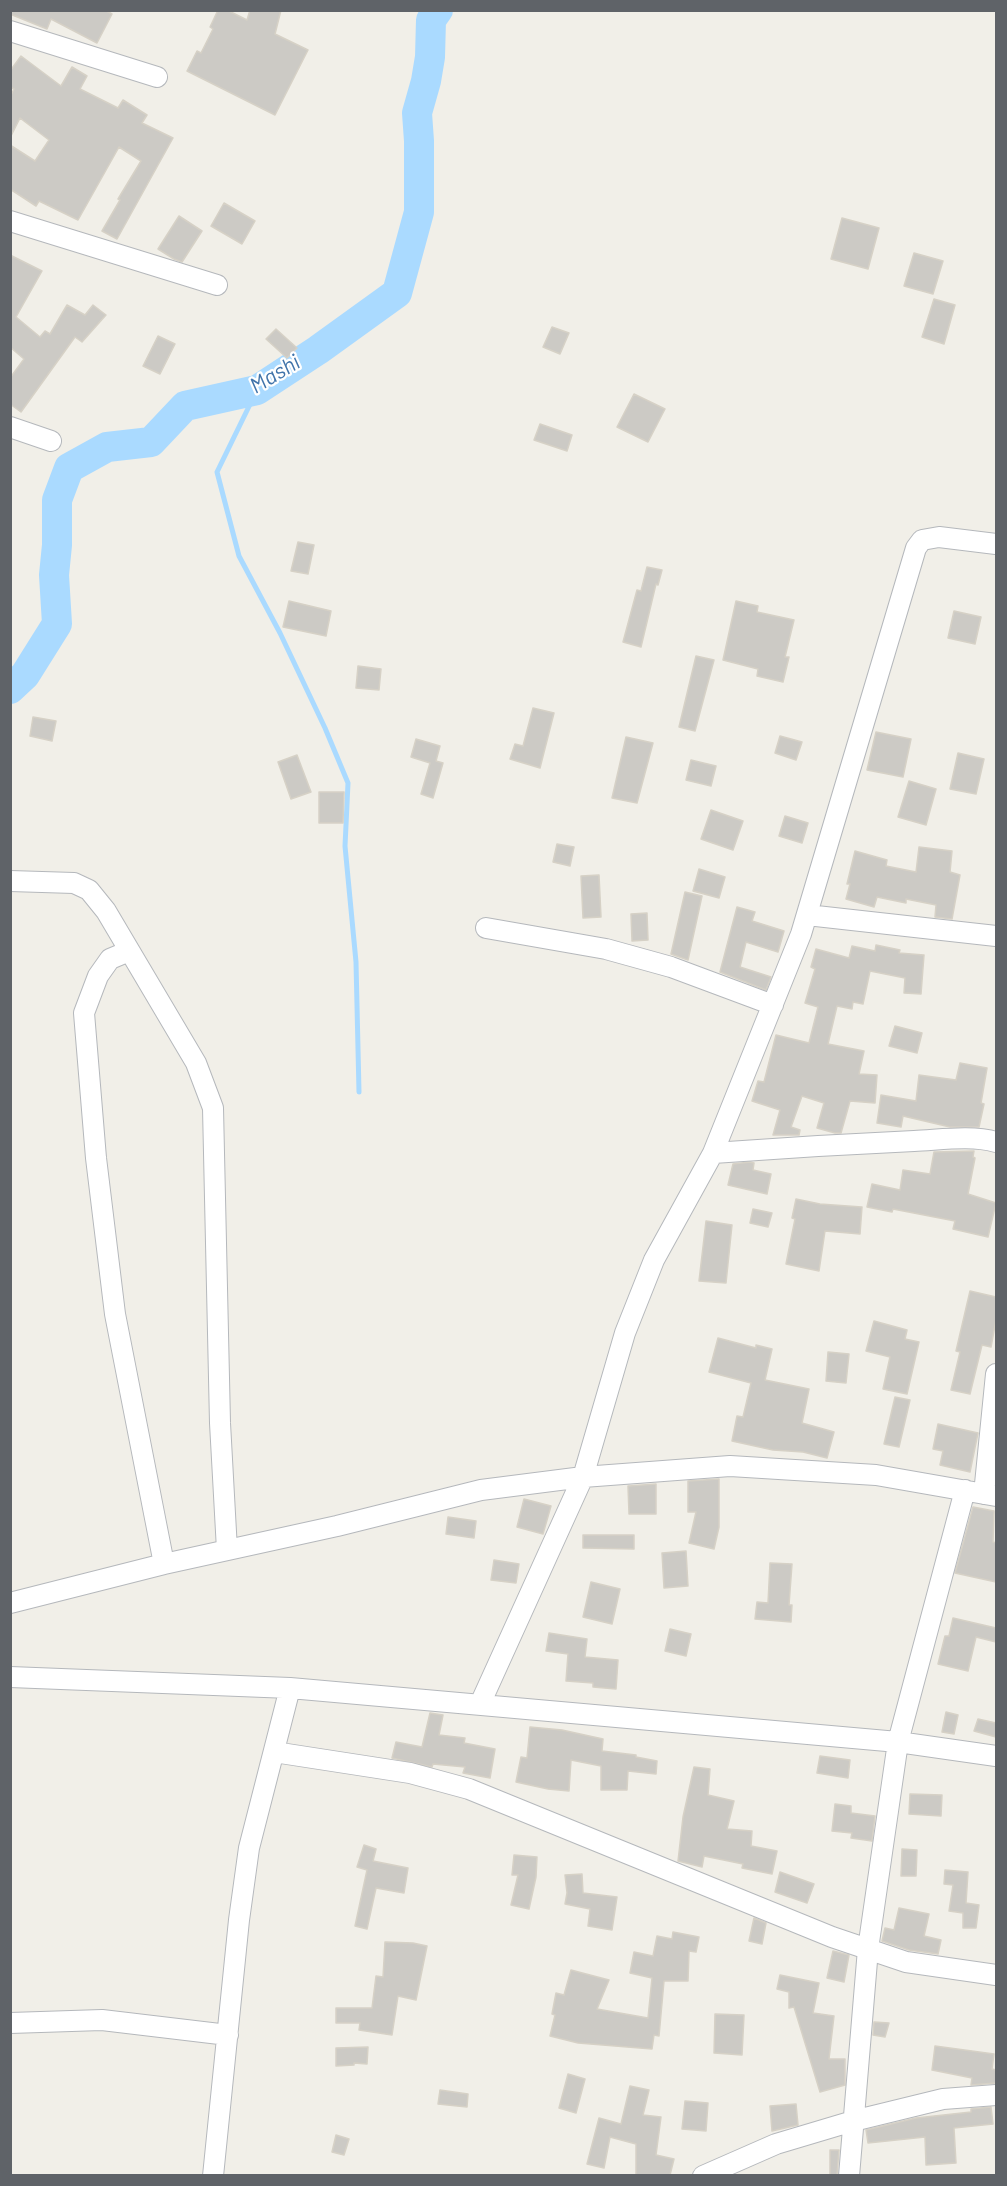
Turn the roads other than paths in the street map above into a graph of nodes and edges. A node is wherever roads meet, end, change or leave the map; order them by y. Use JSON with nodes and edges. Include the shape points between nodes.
{"nodes":[{"id":1,"x":10,"y":31,"type":"edge"},
{"id":2,"x":157,"y":77,"type":"dead end"},
{"id":3,"x":10,"y":221,"type":"edge"},
{"id":4,"x":217,"y":285,"type":"dead end"},
{"id":5,"x":10,"y":427,"type":"edge"},
{"id":6,"x":51,"y":441,"type":"dead end"},
{"id":7,"x":996,"y":544,"type":"edge"},
{"id":8,"x":10,"y":881,"type":"edge"},
{"id":9,"x":807,"y":915,"type":"junction"},
{"id":10,"x":486,"y":928,"type":"dead end"},
{"id":11,"x":996,"y":936,"type":"edge"},
{"id":12,"x":129,"y":951,"type":"junction"},
{"id":13,"x":773,"y":1005,"type":"junction"},
{"id":14,"x":996,"y":1142,"type":"edge"},
{"id":15,"x":713,"y":1153,"type":"junction"},
{"id":16,"x":996,"y":1374,"type":"edge"},
{"id":17,"x":583,"y":1477,"type":"junction"},
{"id":18,"x":982,"y":1493,"type":"edge"},
{"id":19,"x":227,"y":1550,"type":"junction"},
{"id":20,"x":164,"y":1564,"type":"junction"},
{"id":21,"x":10,"y":1604,"type":"edge"},
{"id":22,"x":10,"y":1677,"type":"edge"},
{"id":23,"x":290,"y":1688,"type":"junction"},
{"id":24,"x":480,"y":1704,"type":"junction"},
{"id":25,"x":898,"y":1742,"type":"junction"},
{"id":26,"x":274,"y":1752,"type":"junction"},
{"id":27,"x":996,"y":1756,"type":"edge"},
{"id":28,"x":868,"y":1949,"type":"junction"},
{"id":29,"x":996,"y":1975,"type":"edge"},
{"id":30,"x":10,"y":2023,"type":"edge"},
{"id":31,"x":228,"y":2035,"type":"junction"},
{"id":32,"x":996,"y":2095,"type":"edge"},
{"id":33,"x":853,"y":2121,"type":"junction"},
{"id":34,"x":213,"y":2175,"type":"edge"},
{"id":35,"x":703,"y":2175,"type":"edge"},
{"id":36,"x":849,"y":2175,"type":"edge"}],
"edges":[{"from":1,"to":2,"type":"street"},
{"from":3,"to":4,"type":"street"},
{"from":5,"to":6,"type":"street"},
{"from":7,"to":9,"type":"street","via":[[939,537],[922,540],[916,548]]},
{"from":8,"to":12,"type":"street","via":[[74,883],[89,890]]},
{"from":9,"to":11,"type":"street"},
{"from":9,"to":13,"type":"street"},
{"from":10,"to":13,"type":"street","via":[[606,949],[671,967]]},
{"from":12,"to":19,"type":"street","via":[[196,1063],[213,1108]]},
{"from":12,"to":20,"type":"street","via":[[110,960],[84,1013],[115,1314]]},
{"from":13,"to":15,"type":"street"},
{"from":14,"to":15,"type":"street","via":[[932,1141]]},
{"from":15,"to":17,"type":"street","via":[[654,1260],[624,1333]]},
{"from":16,"to":18,"type":"street"},
{"from":17,"to":18,"type":"street","via":[[730,1466],[876,1475]]},
{"from":17,"to":19,"type":"street","via":[[481,1490]]},
{"from":17,"to":24,"type":"street"},
{"from":18,"to":25,"type":"street"},
{"from":19,"to":20,"type":"street"},
{"from":20,"to":21,"type":"street"},
{"from":22,"to":23,"type":"street"},
{"from":23,"to":24,"type":"street"},
{"from":23,"to":26,"type":"street"},
{"from":24,"to":25,"type":"street"},
{"from":25,"to":27,"type":"street"},
{"from":25,"to":28,"type":"street"},
{"from":26,"to":28,"type":"street","via":[[410,1773],[469,1789]]},
{"from":26,"to":31,"type":"street","via":[[249,1848]]},
{"from":28,"to":29,"type":"street","via":[[906,1962]]},
{"from":28,"to":33,"type":"street"},
{"from":30,"to":31,"type":"street","via":[[102,2020]]},
{"from":31,"to":34,"type":"street"},
{"from":32,"to":33,"type":"street","via":[[943,2099]]},
{"from":33,"to":35,"type":"street","via":[[776,2144]]},
{"from":33,"to":36,"type":"street"}]}
